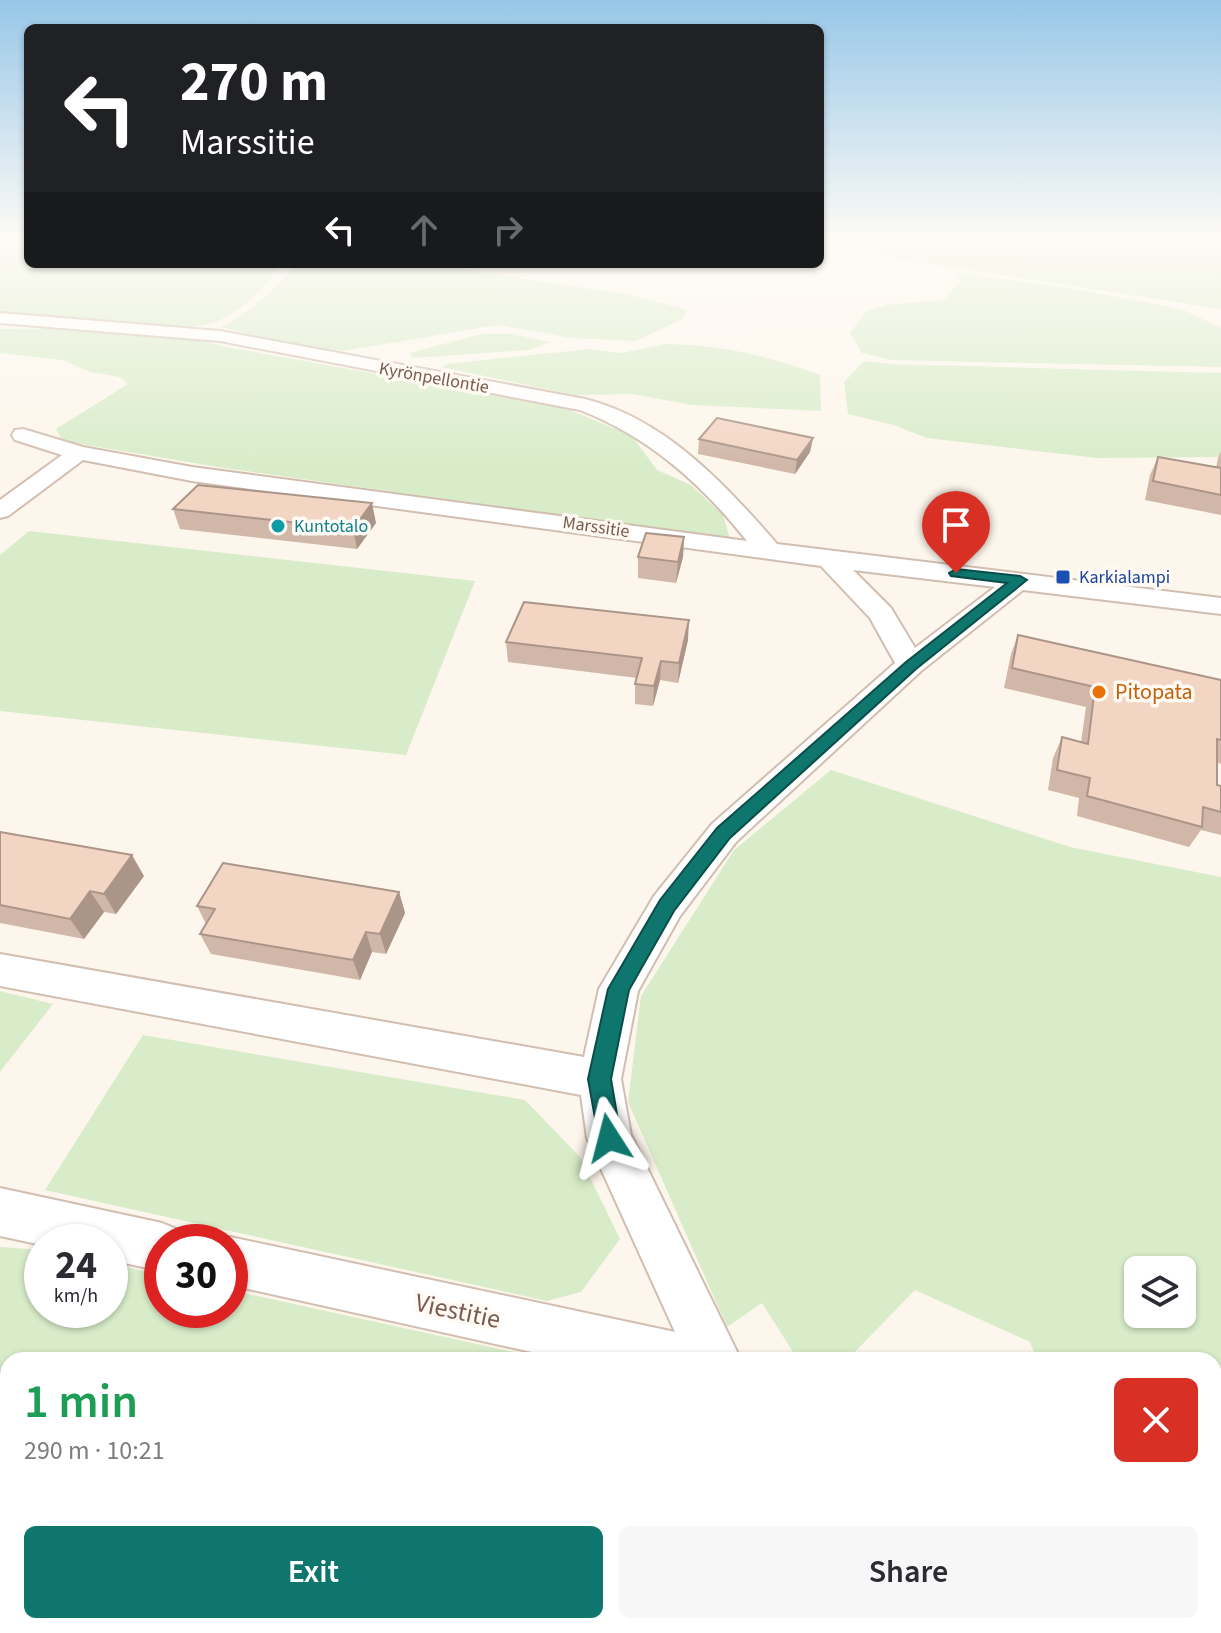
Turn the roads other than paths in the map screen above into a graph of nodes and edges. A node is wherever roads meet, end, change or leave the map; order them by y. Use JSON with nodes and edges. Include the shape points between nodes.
{"nodes":[{"id":1,"x":0,"y":318,"type":"edge"},
{"id":2,"x":23,"y":435,"type":"dead end"},
{"id":3,"x":79,"y":453,"type":"junction"},
{"id":4,"x":0,"y":511,"type":"edge"},
{"id":5,"x":768,"y":550,"type":"junction"},
{"id":6,"x":829,"y":559,"type":"junction"},
{"id":7,"x":1020,"y":580,"type":"junction"},
{"id":8,"x":1221,"y":606,"type":"edge"},
{"id":9,"x":911,"y":665,"type":"junction"},
{"id":10,"x":0,"y":970,"type":"edge"},
{"id":11,"x":600,"y":1079,"type":"junction"},
{"id":12,"x":0,"y":1212,"type":"edge"},
{"id":13,"x":144,"y":1243,"type":"edge"},
{"id":14,"x":248,"y":1265,"type":"edge"},
{"id":15,"x":649,"y":1352,"type":"edge"},
{"id":16,"x":711,"y":1352,"type":"edge"}],
"edges":[{"from":1,"to":5,"type":"street","name":"Kyrönpellontie","via":[[220,336],[585,405],[629,422],[694,468]]},
{"from":2,"to":3,"type":"street","name":"Marssitie"},
{"from":3,"to":4,"type":"street"},
{"from":3,"to":5,"type":"street","name":"Marssitie","via":[[208,476]]},
{"from":5,"to":6,"type":"street","name":"Marssitie"},
{"from":6,"to":7,"type":"street","name":"Marssitie"},
{"from":6,"to":9,"type":"street","via":[[881,614]]},
{"from":7,"to":8,"type":"street","name":"Marssitie"},
{"from":7,"to":9,"type":"street"},
{"from":9,"to":11,"type":"street","via":[[724,833],[667,906],[619,989]]},
{"from":10,"to":11,"type":"street"},
{"from":11,"to":16,"type":"street","via":[[609,1138]]},
{"from":12,"to":13,"type":"street"},
{"from":14,"to":15,"type":"street","name":"Viestitie"}]}
